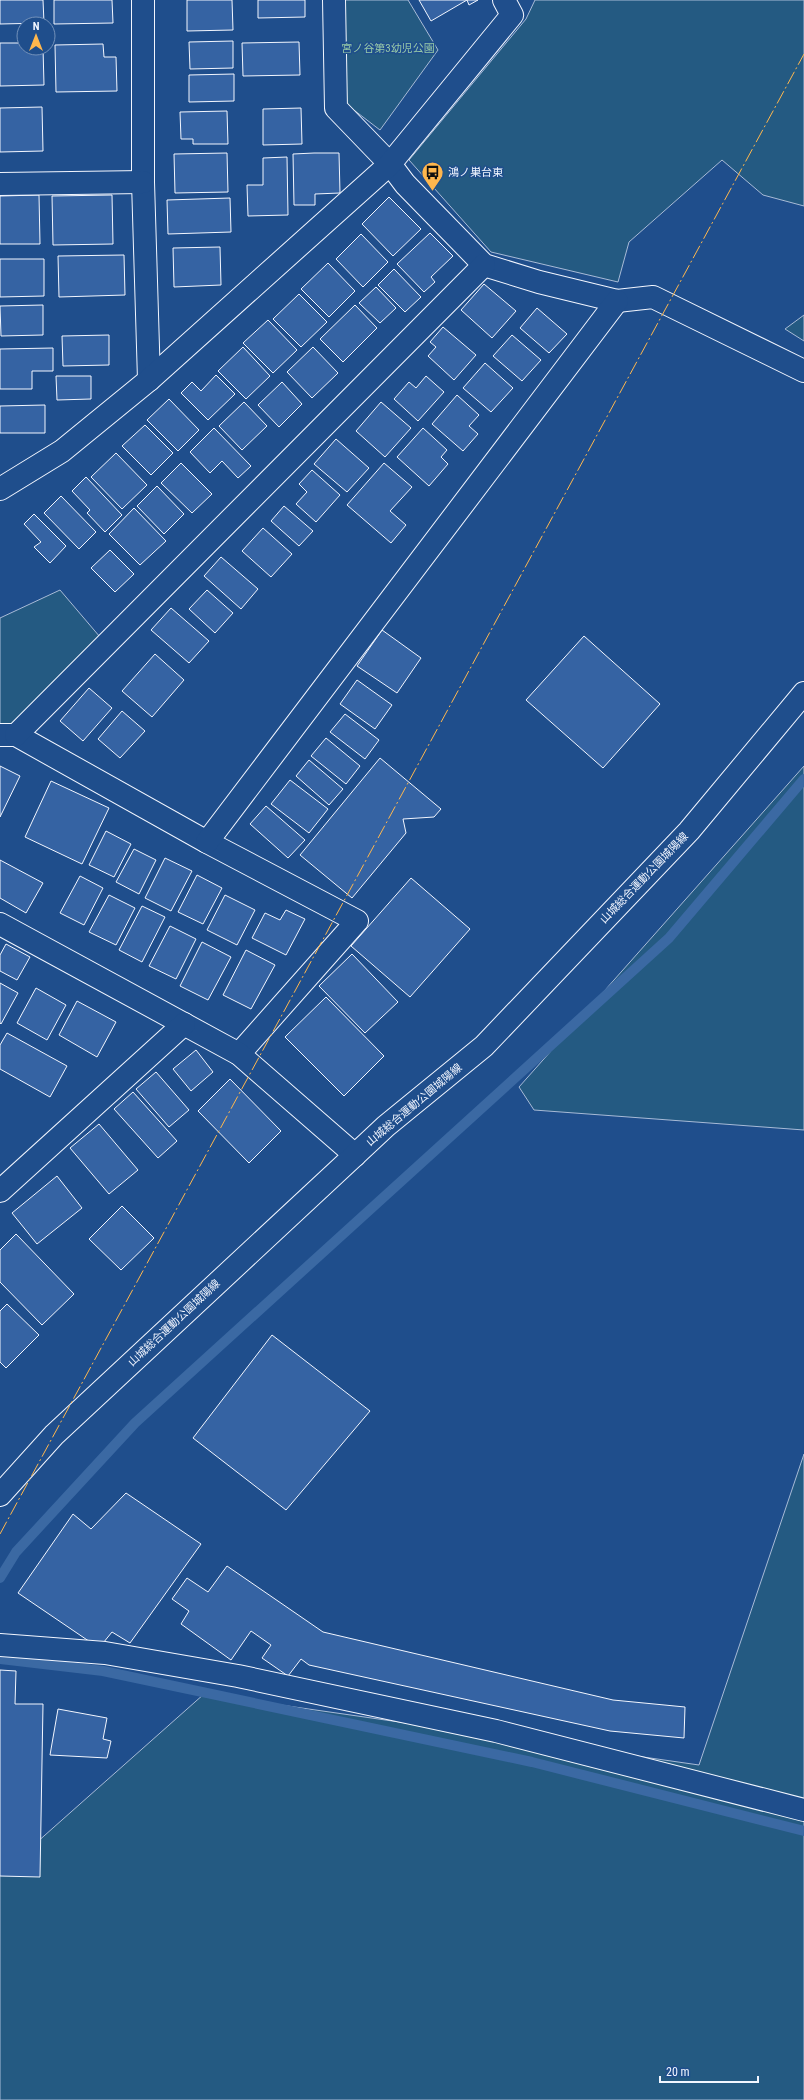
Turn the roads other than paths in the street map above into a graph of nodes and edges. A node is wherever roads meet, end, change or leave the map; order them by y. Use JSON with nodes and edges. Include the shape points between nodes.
{"nodes":[{"id":1,"x":143,"y":0,"type":"edge"},
{"id":2,"x":334,"y":0,"type":"edge"},
{"id":3,"x":504,"y":0,"type":"edge"},
{"id":4,"x":390,"y":164,"type":"junction"},
{"id":5,"x":143,"y":182,"type":"junction"},
{"id":6,"x":0,"y":184,"type":"edge"},
{"id":7,"x":484,"y":265,"type":"junction"},
{"id":8,"x":618,"y":301,"type":"junction"},
{"id":9,"x":804,"y":370,"type":"edge"},
{"id":10,"x":149,"y":380,"type":"junction"},
{"id":11,"x":0,"y":489,"type":"edge"},
{"id":12,"x":804,"y":693,"type":"edge"},
{"id":13,"x":8,"y":735,"type":"edge"},
{"id":14,"x":207,"y":842,"type":"junction"},
{"id":15,"x":0,"y":924,"type":"edge"},
{"id":16,"x":184,"y":1024,"type":"junction"},
{"id":17,"x":239,"y":1054,"type":"junction"},
{"id":18,"x":355,"y":1155,"type":"junction"},
{"id":19,"x":0,"y":1191,"type":"edge"},
{"id":20,"x":0,"y":1495,"type":"edge"},
{"id":21,"x":0,"y":1645,"type":"edge"},
{"id":22,"x":804,"y":1810,"type":"edge"}],
"edges":[{"from":1,"to":5,"type":"street"},
{"from":2,"to":4,"type":"street","via":[[336,108]]},
{"from":3,"to":4,"type":"street","via":[[512,15]]},
{"from":4,"to":7,"type":"street","via":[[405,184]]},
{"from":4,"to":10,"type":"street"},
{"from":5,"to":6,"type":"street"},
{"from":5,"to":10,"type":"street"},
{"from":7,"to":8,"type":"street","via":[[539,282]]},
{"from":7,"to":13,"type":"street"},
{"from":8,"to":9,"type":"street","via":[[653,297]]},
{"from":8,"to":14,"type":"street"},
{"from":10,"to":11,"type":"street","via":[[62,451]]},
{"from":12,"to":18,"type":"street","name":"山城総合運動公園城陽線","via":[[689,831],[484,1046]]},
{"from":13,"to":14,"type":"street"},
{"from":14,"to":17,"type":"street","via":[[357,921]]},
{"from":15,"to":16,"type":"street"},
{"from":16,"to":17,"type":"street"},
{"from":16,"to":19,"type":"street"},
{"from":17,"to":18,"type":"street"},
{"from":18,"to":20,"type":"street","name":"山城総合運動公園城陽線","via":[[54,1435]]},
{"from":21,"to":22,"type":"street","via":[[105,1653],[238,1676],[496,1731]]}]}
